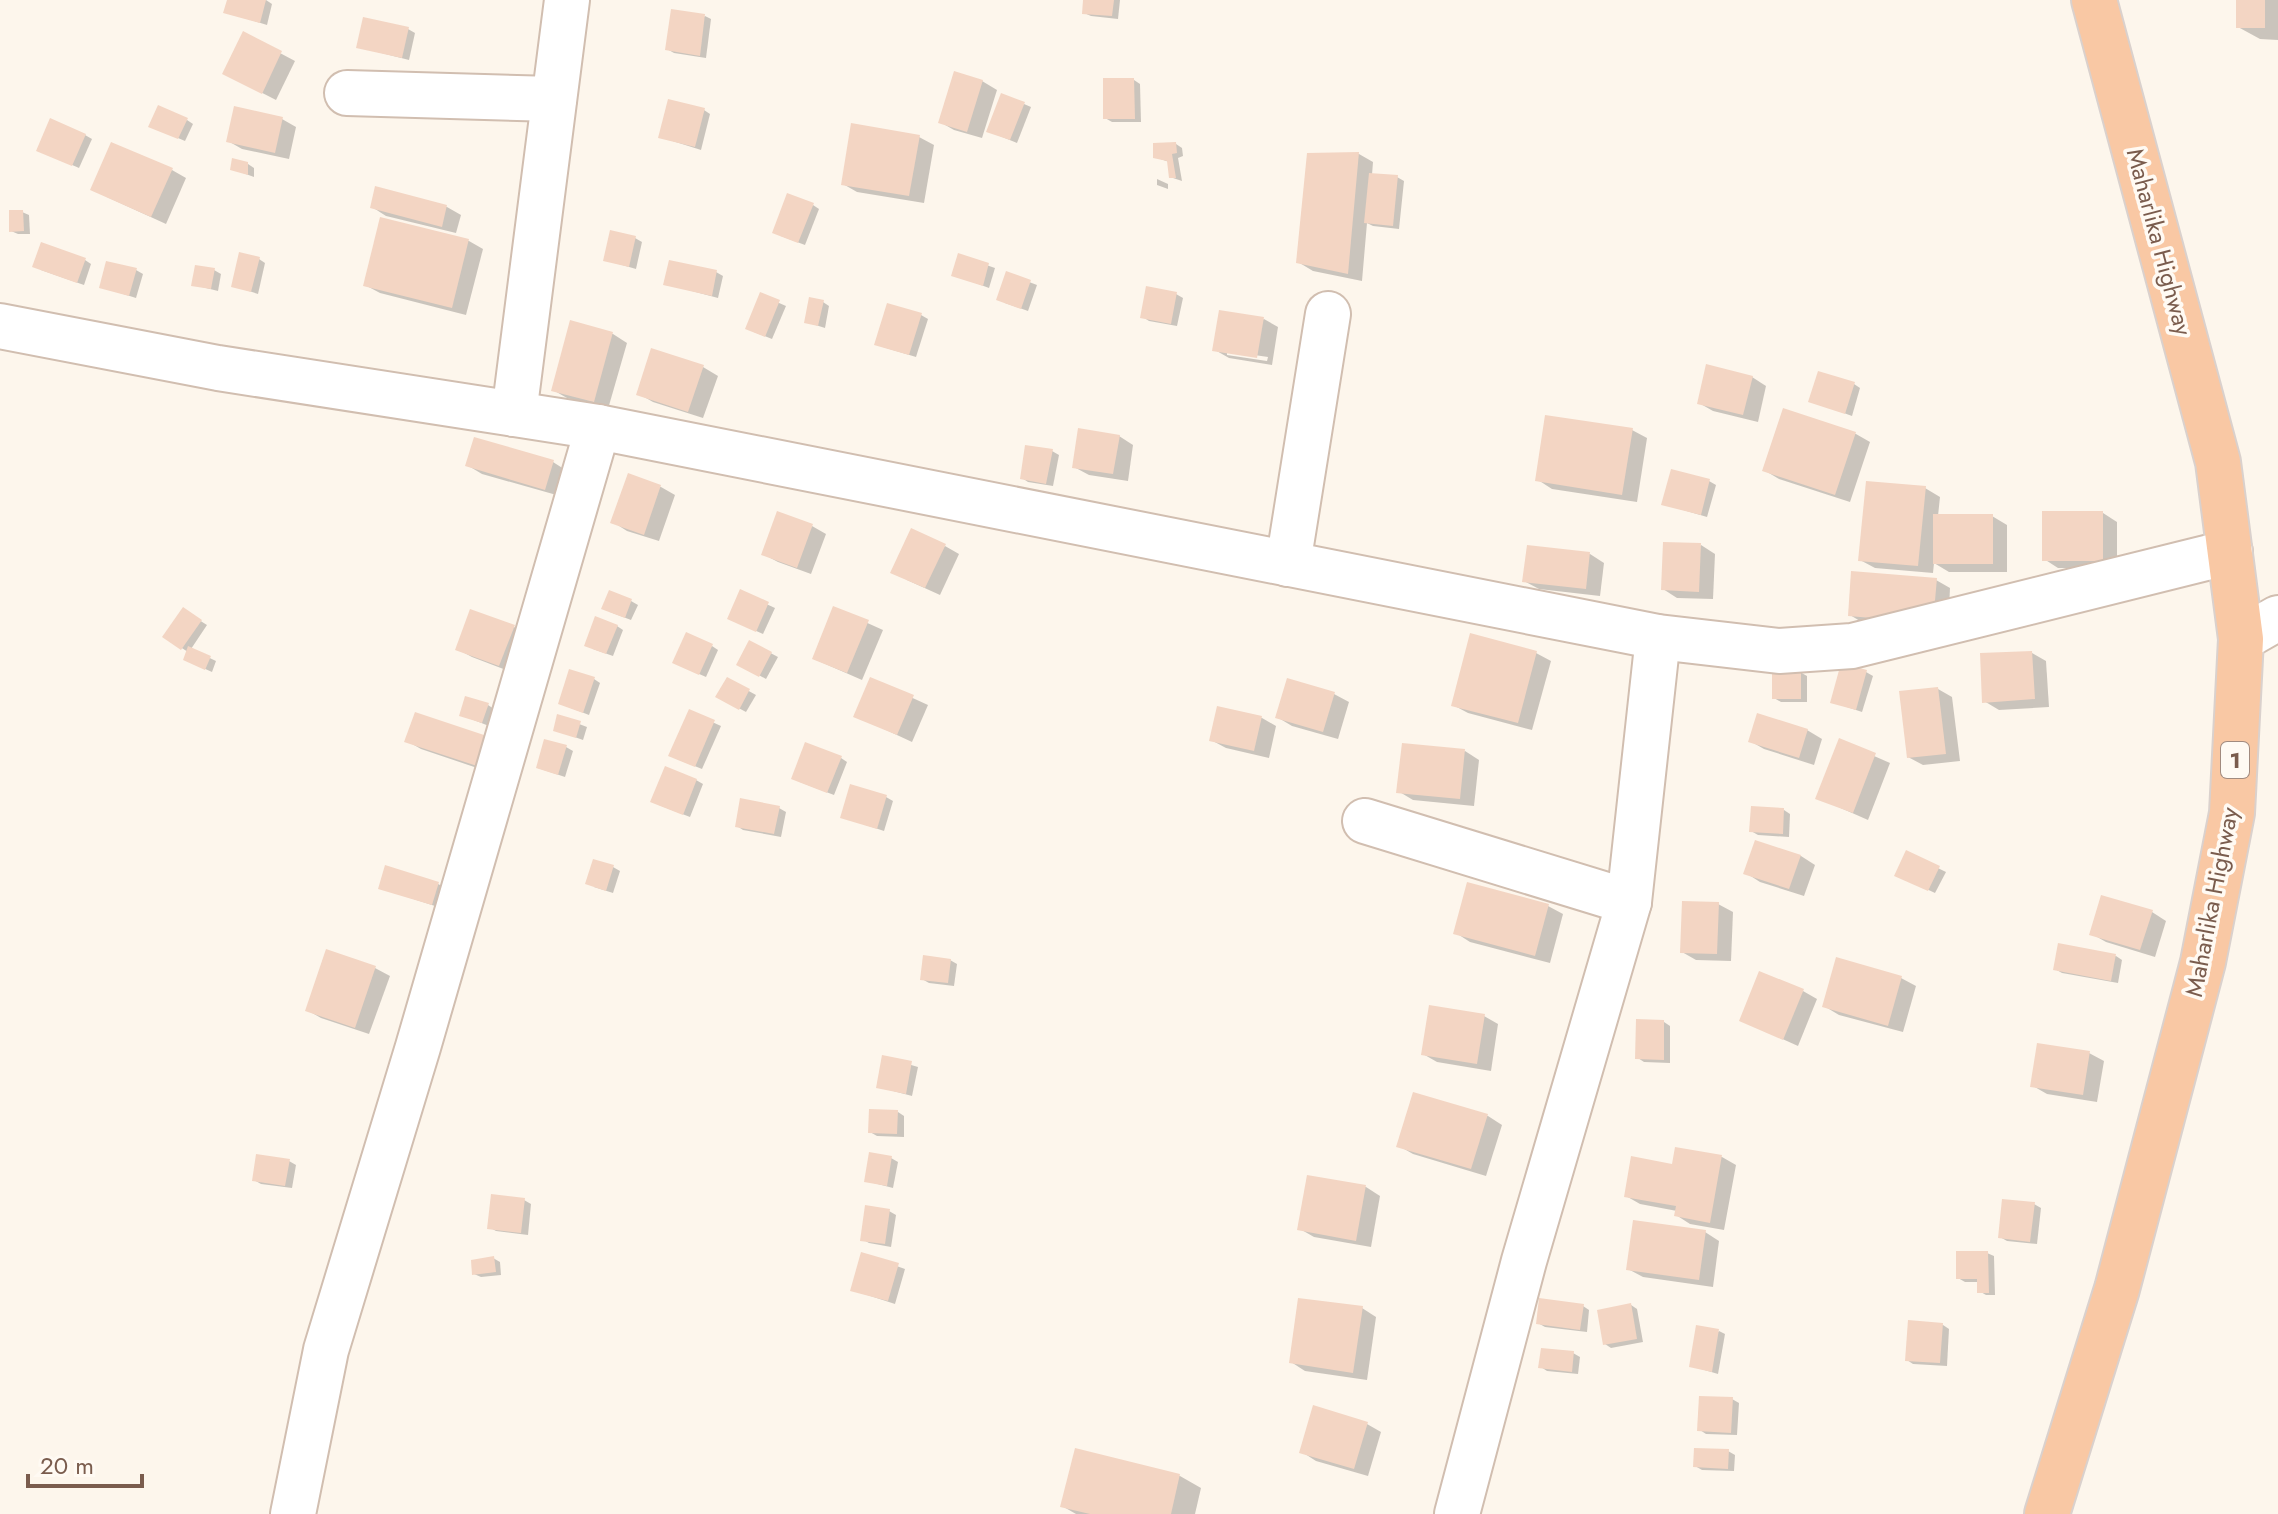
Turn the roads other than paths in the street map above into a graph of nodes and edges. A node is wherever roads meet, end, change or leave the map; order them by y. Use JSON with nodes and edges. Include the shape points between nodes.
{"nodes":[{"id":1,"x":567,"y":0,"type":"edge"},
{"id":2,"x":2094,"y":0,"type":"edge"},
{"id":3,"x":347,"y":93,"type":"dead end"},
{"id":4,"x":554,"y":99,"type":"junction"},
{"id":5,"x":1328,"y":314,"type":"dead end"},
{"id":6,"x":0,"y":326,"type":"edge"},
{"id":7,"x":514,"y":414,"type":"junction"},
{"id":8,"x":598,"y":427,"type":"junction"},
{"id":9,"x":2230,"y":552,"type":"junction"},
{"id":10,"x":1288,"y":564,"type":"junction"},
{"id":11,"x":2278,"y":618,"type":"edge"},
{"id":12,"x":1658,"y":637,"type":"junction"},
{"id":13,"x":2241,"y":639,"type":"junction"},
{"id":14,"x":1365,"y":821,"type":"dead end"},
{"id":15,"x":1629,"y":902,"type":"junction"},
{"id":16,"x":293,"y":1514,"type":"edge"},
{"id":17,"x":1457,"y":1514,"type":"edge"},
{"id":18,"x":2047,"y":1514,"type":"edge"}],
"edges":[{"from":1,"to":4,"type":"street"},
{"from":2,"to":9,"type":"highway","name":"Maharlika Highway","number":"1","via":[[2218,462]]},
{"from":3,"to":4,"type":"street"},
{"from":4,"to":7,"type":"street"},
{"from":5,"to":10,"type":"street"},
{"from":6,"to":7,"type":"street","via":[[218,368]]},
{"from":7,"to":8,"type":"street"},
{"from":8,"to":10,"type":"street"},
{"from":8,"to":16,"type":"street","via":[[326,1350]]},
{"from":9,"to":12,"type":"street","via":[[1852,646],[1779,651]]},
{"from":9,"to":13,"type":"highway","name":"Maharlika Highway","number":"1"},
{"from":10,"to":12,"type":"street"},
{"from":11,"to":13,"type":"street"},
{"from":12,"to":15,"type":"street"},
{"from":13,"to":18,"type":"highway","name":"Maharlika Highway","number":"1","via":[[2232,813],[2203,962],[2117,1289]]},
{"from":14,"to":15,"type":"street"},
{"from":15,"to":17,"type":"street"}]}
